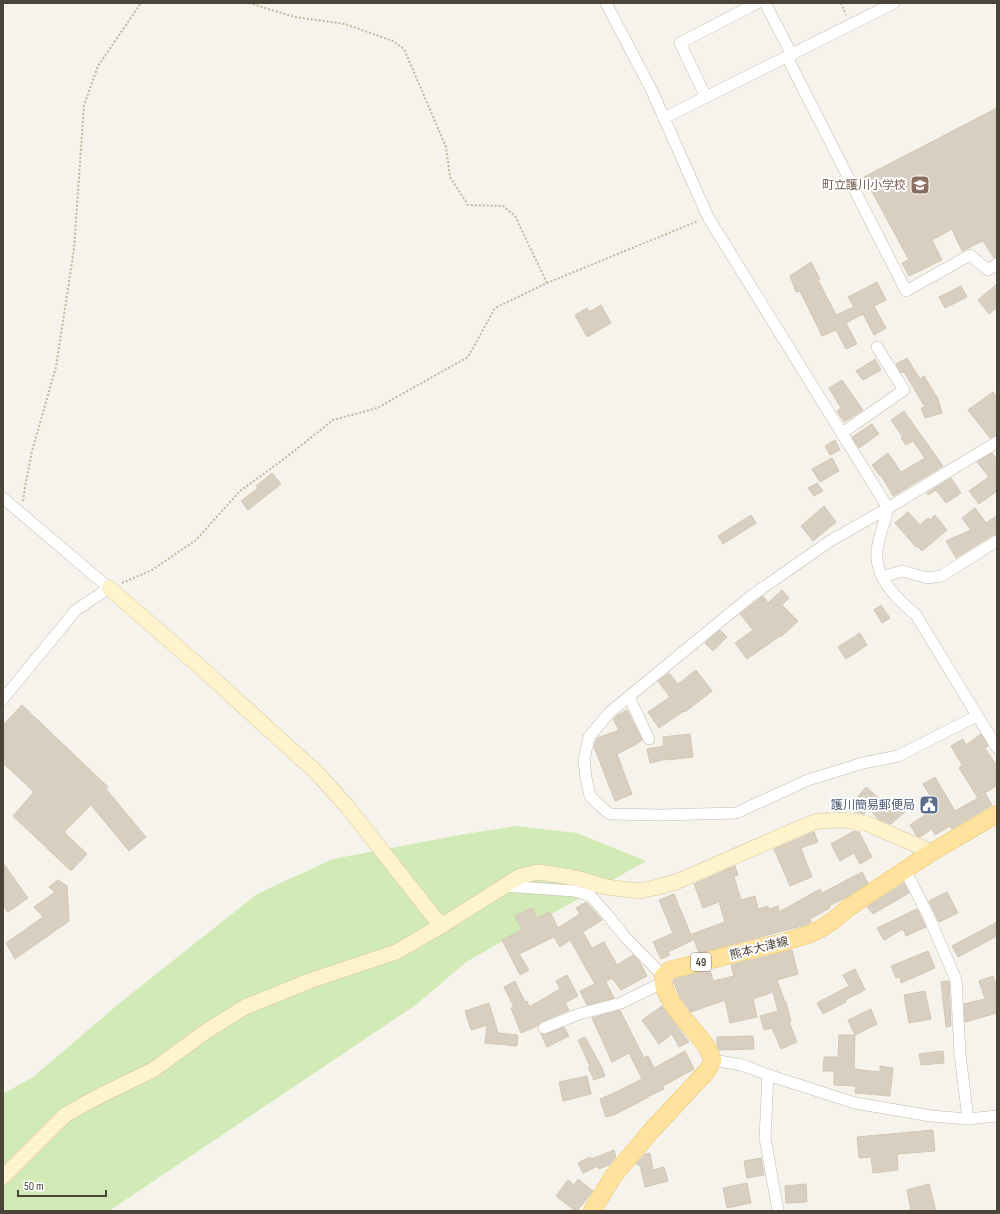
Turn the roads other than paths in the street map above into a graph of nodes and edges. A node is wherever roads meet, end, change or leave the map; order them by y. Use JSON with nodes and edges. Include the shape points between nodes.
{"nodes":[{"id":1,"x":606,"y":3,"type":"edge"},
{"id":2,"x":757,"y":3,"type":"edge"},
{"id":3,"x":765,"y":3,"type":"edge"},
{"id":4,"x":894,"y":3,"type":"edge"},
{"id":5,"x":789,"y":56,"type":"junction"},
{"id":6,"x":706,"y":97,"type":"junction"},
{"id":7,"x":664,"y":118,"type":"junction"},
{"id":8,"x":997,"y":264,"type":"edge"},
{"id":9,"x":877,"y":347,"type":"dead end"},
{"id":10,"x":842,"y":433,"type":"junction"},
{"id":11,"x":997,"y":442,"type":"edge"},
{"id":12,"x":3,"y":498,"type":"edge"},
{"id":13,"x":888,"y":508,"type":"junction"},
{"id":14,"x":997,"y":541,"type":"edge"},
{"id":15,"x":882,"y":577,"type":"junction"},
{"id":16,"x":109,"y":588,"type":"junction"},
{"id":17,"x":629,"y":697,"type":"junction"},
{"id":18,"x":3,"y":699,"type":"edge"},
{"id":19,"x":977,"y":716,"type":"junction"},
{"id":20,"x":649,"y":739,"type":"dead end"},
{"id":21,"x":997,"y":748,"type":"edge"},
{"id":22,"x":997,"y":814,"type":"edge"},
{"id":23,"x":932,"y":852,"type":"junction"},
{"id":24,"x":905,"y":870,"type":"junction"},
{"id":25,"x":504,"y":886,"type":"junction"},
{"id":26,"x":441,"y":926,"type":"junction"},
{"id":27,"x":662,"y":979,"type":"junction"},
{"id":28,"x":544,"y":1028,"type":"dead end"},
{"id":29,"x":713,"y":1060,"type":"junction"},
{"id":30,"x":768,"y":1075,"type":"junction"},
{"id":31,"x":997,"y":1116,"type":"edge"},
{"id":32,"x":968,"y":1119,"type":"junction"},
{"id":33,"x":3,"y":1177,"type":"edge"},
{"id":34,"x":592,"y":1211,"type":"edge"},
{"id":35,"x":778,"y":1211,"type":"edge"}],
"edges":[{"from":1,"to":7,"type":"street"},
{"from":2,"to":6,"type":"street","via":[[680,43]]},
{"from":3,"to":5,"type":"street"},
{"from":4,"to":5,"type":"street"},
{"from":5,"to":6,"type":"street"},
{"from":5,"to":8,"type":"street","via":[[906,290],[970,255],[988,270]]},
{"from":6,"to":7,"type":"street"},
{"from":7,"to":10,"type":"street","via":[[708,217]]},
{"from":9,"to":10,"type":"street","via":[[904,390]]},
{"from":10,"to":13,"type":"street"},
{"from":11,"to":13,"type":"street"},
{"from":12,"to":16,"type":"street"},
{"from":13,"to":15,"type":"street","via":[[877,549]]},
{"from":13,"to":17,"type":"street","via":[[830,541],[751,596]]},
{"from":14,"to":15,"type":"street","via":[[941,576],[928,578],[902,571]]},
{"from":15,"to":19,"type":"street","via":[[899,601],[916,615]]},
{"from":16,"to":18,"type":"street","via":[[76,610]]},
{"from":16,"to":26,"type":"street","via":[[316,772],[346,805]]},
{"from":17,"to":19,"type":"street","via":[[609,713],[589,736],[584,759],[590,796],[610,814],[736,813],[808,780],[863,763],[898,756]]},
{"from":17,"to":20,"type":"street"},
{"from":19,"to":21,"type":"street"},
{"from":22,"to":23,"type":"main road","name":"熊本大津線","number":"49"},
{"from":23,"to":24,"type":"main road","name":"熊本大津線","number":"49"},
{"from":23,"to":25,"type":"street","via":[[868,824],[846,820],[818,821],[676,882],[654,888],[640,890],[606,887],[576,878],[539,872],[520,876]]},
{"from":24,"to":27,"type":"main road","name":"熊本大津線","number":"49","via":[[810,934],[670,970]]},
{"from":24,"to":32,"type":"street","via":[[956,980],[960,1054]]},
{"from":25,"to":26,"type":"street"},
{"from":25,"to":27,"type":"street","via":[[574,891],[591,896]]},
{"from":26,"to":33,"type":"street","via":[[396,952],[312,980],[245,1007],[153,1070],[65,1115]]},
{"from":27,"to":28,"type":"street","via":[[621,1003],[579,1014]]},
{"from":27,"to":29,"type":"main road","via":[[674,1008],[705,1043]]},
{"from":29,"to":30,"type":"street","via":[[742,1065]]},
{"from":29,"to":34,"type":"main road","via":[[707,1071],[614,1175]]},
{"from":30,"to":32,"type":"street","via":[[855,1103],[931,1116]]},
{"from":30,"to":35,"type":"street","via":[[766,1138]]},
{"from":31,"to":32,"type":"street"}]}
